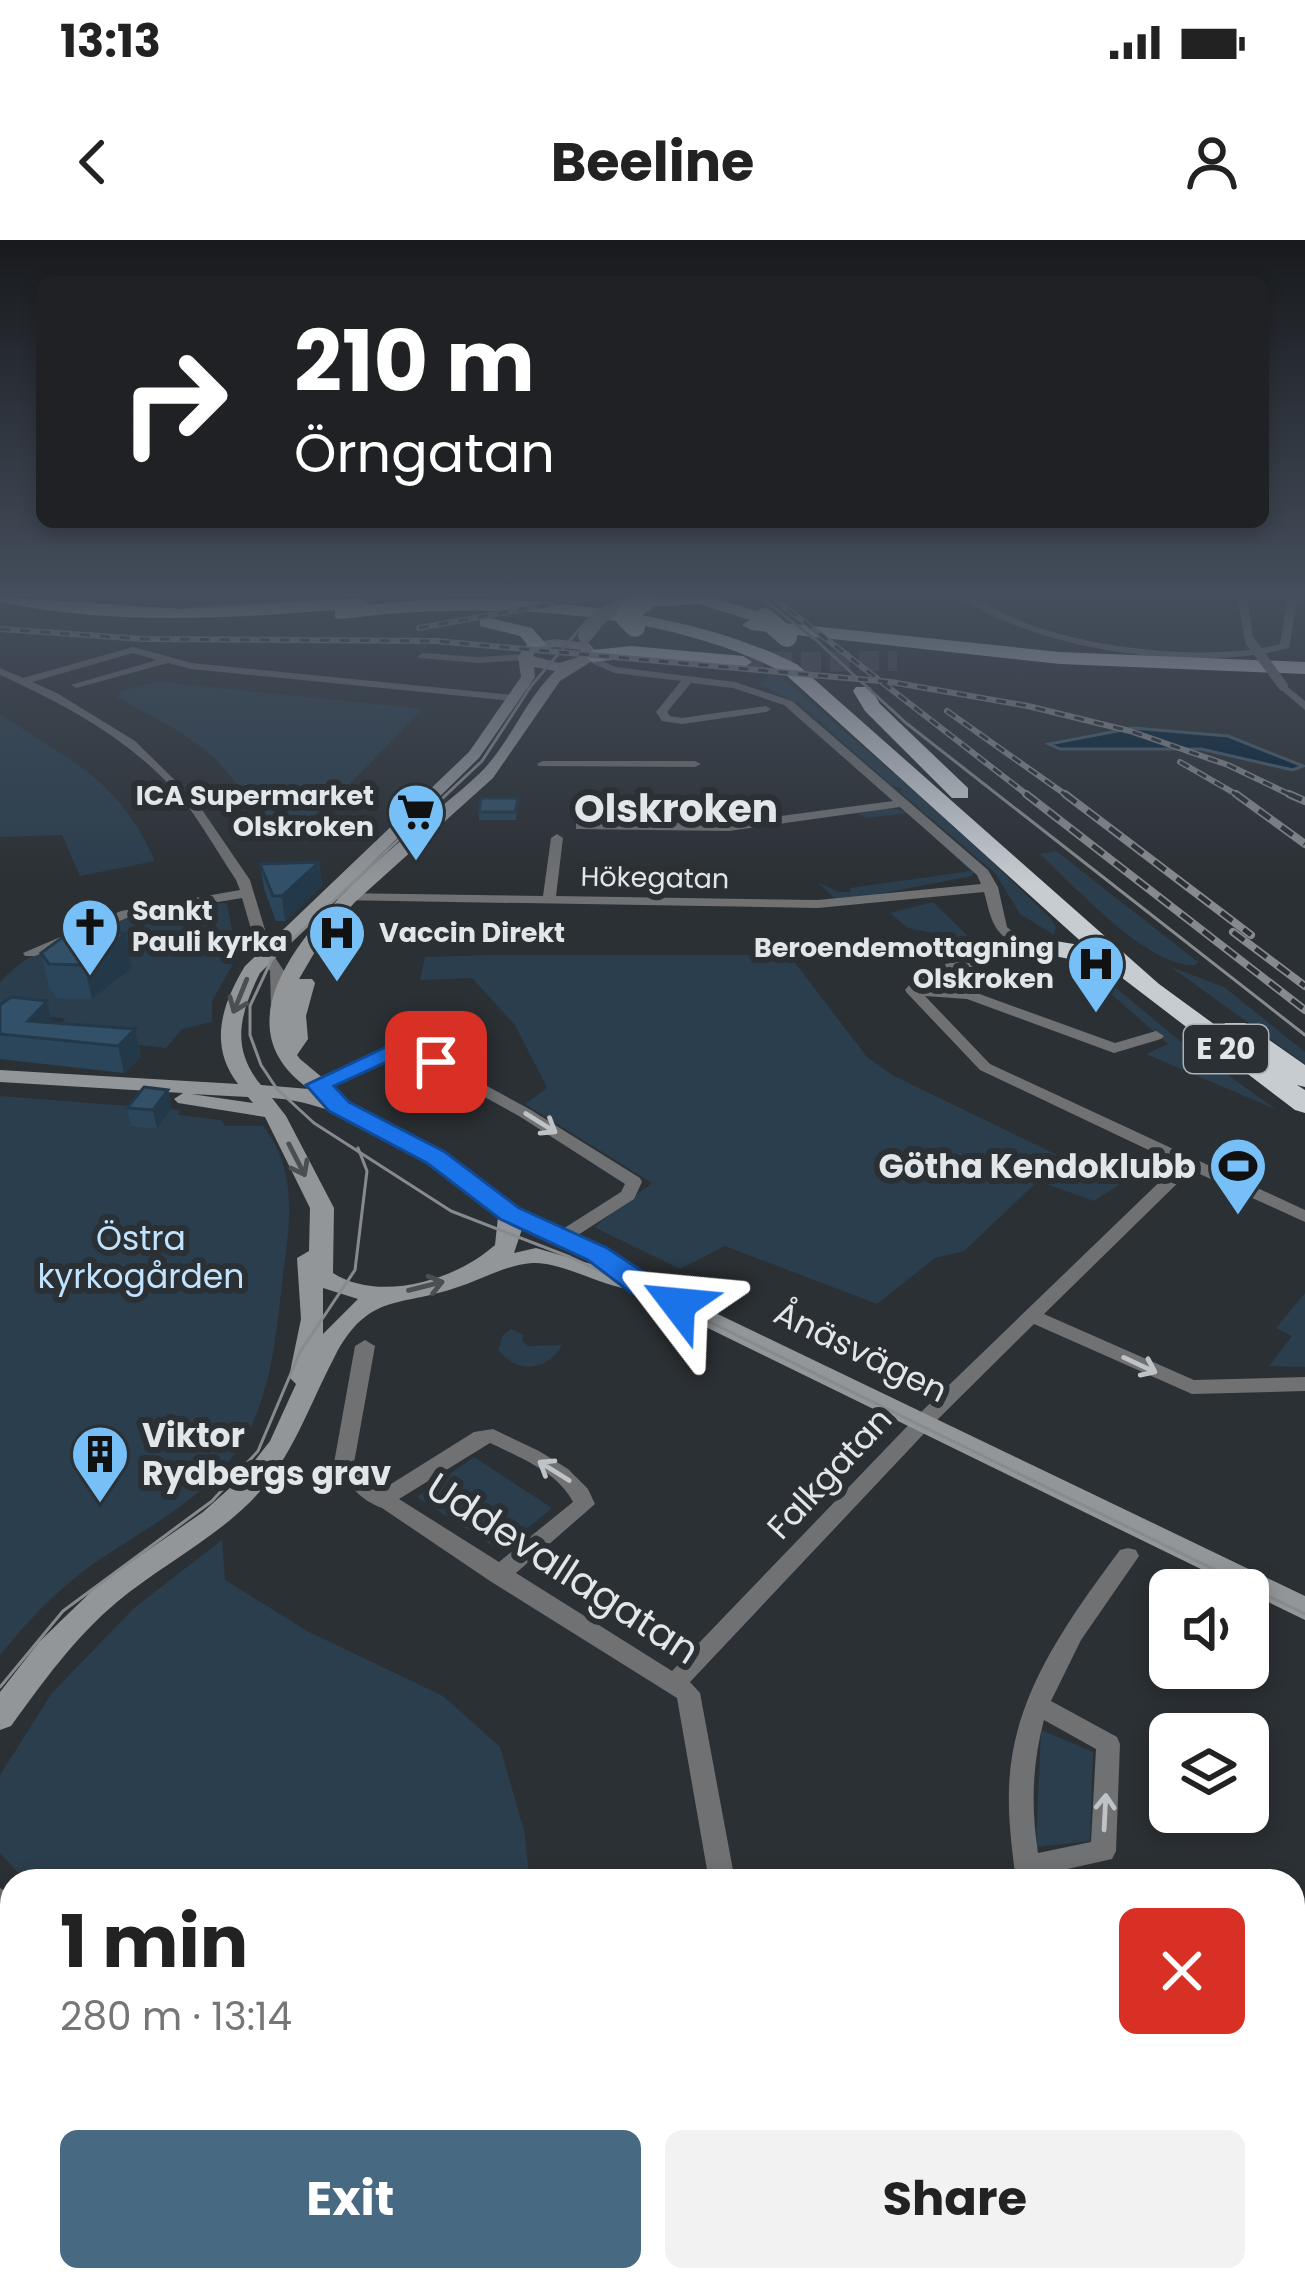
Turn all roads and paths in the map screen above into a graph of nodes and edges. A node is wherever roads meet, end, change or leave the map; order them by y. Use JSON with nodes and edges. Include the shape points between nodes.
{"nodes":[{"id":1,"x":45,"y":693,"type":"edge"},
{"id":2,"x":464,"y":693,"type":"edge"},
{"id":3,"x":517,"y":693,"type":"edge"},
{"id":4,"x":540,"y":693,"type":"edge"},
{"id":5,"x":679,"y":693,"type":"edge"},
{"id":6,"x":775,"y":693,"type":"edge"},
{"id":7,"x":796,"y":693,"type":"edge"},
{"id":8,"x":816,"y":693,"type":"edge"},
{"id":9,"x":844,"y":693,"type":"edge"},
{"id":10,"x":864,"y":693,"type":"edge"},
{"id":11,"x":513,"y":698,"type":"junction"},
{"id":12,"x":766,"y":709,"type":"dead end"},
{"id":13,"x":841,"y":715,"type":"junction"},
{"id":14,"x":542,"y":764,"type":"dead end"},
{"id":15,"x":695,"y":764,"type":"dead end"},
{"id":16,"x":902,"y":803,"type":"junction"},
{"id":17,"x":977,"y":813,"type":"junction"},
{"id":18,"x":580,"y":826,"type":"dead end"},
{"id":19,"x":557,"y":838,"type":"dead end"},
{"id":20,"x":1022,"y":876,"type":"junction"},
{"id":21,"x":991,"y":887,"type":"junction"},
{"id":22,"x":248,"y":893,"type":"junction"},
{"id":23,"x":352,"y":896,"type":"junction"},
{"id":24,"x":319,"y":900,"type":"junction"},
{"id":25,"x":549,"y":901,"type":"junction"},
{"id":26,"x":257,"y":925,"type":"junction"},
{"id":27,"x":293,"y":926,"type":"junction"},
{"id":28,"x":1031,"y":945,"type":"junction"},
{"id":29,"x":303,"y":949,"type":"junction"},
{"id":30,"x":30,"y":953,"type":"dead end"},
{"id":31,"x":266,"y":953,"type":"junction"},
{"id":32,"x":912,"y":990,"type":"junction"},
{"id":33,"x":1150,"y":990,"type":"junction"},
{"id":34,"x":278,"y":1009,"type":"junction"},
{"id":35,"x":1156,"y":1036,"type":"dead end"},
{"id":36,"x":227,"y":1044,"type":"junction"},
{"id":37,"x":291,"y":1062,"type":"junction"},
{"id":38,"x":1305,"y":1078,"type":"edge"},
{"id":39,"x":0,"y":1080,"type":"edge"},
{"id":40,"x":318,"y":1085,"type":"junction"},
{"id":41,"x":183,"y":1093,"type":"junction"},
{"id":42,"x":263,"y":1096,"type":"junction"},
{"id":43,"x":335,"y":1104,"type":"junction"},
{"id":44,"x":1305,"y":1104,"type":"edge"},
{"id":45,"x":1189,"y":1162,"type":"junction"},
{"id":46,"x":509,"y":1214,"type":"junction"},
{"id":47,"x":1305,"y":1217,"type":"edge"},
{"id":48,"x":321,"y":1222,"type":"junction"},
{"id":49,"x":561,"y":1238,"type":"junction"},
{"id":50,"x":473,"y":1273,"type":"junction"},
{"id":51,"x":640,"y":1286,"type":"junction"},
{"id":52,"x":385,"y":1294,"type":"junction"},
{"id":53,"x":1034,"y":1316,"type":"junction"},
{"id":54,"x":365,"y":1346,"type":"dead end"},
{"id":55,"x":1305,"y":1384,"type":"edge"},
{"id":56,"x":301,"y":1400,"type":"junction"},
{"id":57,"x":924,"y":1421,"type":"junction"},
{"id":58,"x":381,"y":1501,"type":"junction"},
{"id":59,"x":1128,"y":1556,"type":"dead end"},
{"id":60,"x":498,"y":1575,"type":"junction"},
{"id":61,"x":1305,"y":1609,"type":"edge"},
{"id":62,"x":676,"y":1682,"type":"junction"},
{"id":63,"x":1036,"y":1704,"type":"junction"},
{"id":64,"x":0,"y":1718,"type":"edge"},
{"id":65,"x":720,"y":1869,"type":"edge"},
{"id":66,"x":1028,"y":1869,"type":"edge"},
{"id":67,"x":1044,"y":1869,"type":"edge"}],
"edges":[{"from":1,"to":22,"type":"street","via":[[131,743],[165,775]]},
{"from":2,"to":11,"type":"street"},
{"from":3,"to":11,"type":"street"},
{"from":4,"to":23,"type":"street","via":[[487,775]]},
{"from":5,"to":12,"type":"street","via":[[661,712],[662,723]]},
{"from":6,"to":16,"type":"street"},
{"from":7,"to":13,"type":"highway"},
{"from":8,"to":13,"type":"highway","number":"E 20"},
{"from":9,"to":17,"type":"highway","number":"E 20"},
{"from":10,"to":17,"type":"highway"},
{"from":11,"to":24,"type":"street","via":[[474,755]]},
{"from":13,"to":20,"type":"highway","number":"E 20"},
{"from":14,"to":15,"type":"street"},
{"from":16,"to":18,"type":"street","via":[[730,827]]},
{"from":16,"to":21,"type":"street"},
{"from":17,"to":38,"type":"highway","number":"E 20","via":[[1182,991]]},
{"from":19,"to":25,"type":"street"},
{"from":20,"to":28,"type":"highway","via":[[1019,883],[1062,933]]},
{"from":20,"to":33,"type":"highway","number":"E 20"},
{"from":21,"to":25,"type":"street","name":"Hökegatan","via":[[818,904]]},
{"from":21,"to":28,"type":"street","via":[[999,931]]},
{"from":22,"to":26,"type":"street"},
{"from":22,"to":30,"type":"street","via":[[126,914]]},
{"from":23,"to":24,"type":"street","name":"Hökegatan"},
{"from":23,"to":25,"type":"street","name":"Hökegatan"},
{"from":23,"to":29,"type":"street"},
{"from":24,"to":27,"type":"street"},
{"from":26,"to":27,"type":"street"},
{"from":26,"to":31,"type":"street"},
{"from":27,"to":31,"type":"street"},
{"from":28,"to":32,"type":"street","via":[[928,972]]},
{"from":28,"to":33,"type":"highway","via":[[1082,953]]},
{"from":29,"to":31,"type":"street"},
{"from":29,"to":34,"type":"street"},
{"from":29,"to":37,"type":"street","via":[[315,958],[298,1002]]},
{"from":31,"to":34,"type":"street","via":[[278,970]]},
{"from":31,"to":36,"type":"street","one_way":true,"via":[[236,1002]]},
{"from":32,"to":35,"type":"street","via":[[969,995],[1114,1048]]},
{"from":32,"to":45,"type":"street","via":[[985,1066]]},
{"from":33,"to":44,"type":"highway","number":"E 20"},
{"from":34,"to":37,"type":"street"},
{"from":36,"to":41,"type":"street"},
{"from":36,"to":42,"type":"street"},
{"from":37,"to":40,"type":"street"},
{"from":37,"to":42,"type":"street","via":[[292,1080]]},
{"from":39,"to":41,"type":"street"},
{"from":40,"to":43,"type":"street"},
{"from":40,"to":49,"type":"street","one_way":true,"via":[[393,1048],[412,1049],[634,1182],[628,1195]]},
{"from":41,"to":42,"type":"street"},
{"from":41,"to":42,"type":"street"},
{"from":42,"to":43,"type":"street"},
{"from":42,"to":48,"type":"street","one_way":true,"via":[[322,1208]]},
{"from":43,"to":46,"type":"street","name":"Ånäsvägen","via":[[436,1158]]},
{"from":45,"to":47,"type":"street"},
{"from":45,"to":53,"type":"street","name":"Falkgatan"},
{"from":46,"to":49,"type":"street","name":"Ånäsvägen"},
{"from":46,"to":50,"type":"street","via":[[505,1249]]},
{"from":48,"to":52,"type":"street","via":[[321,1276],[361,1294]]},
{"from":48,"to":56,"type":"street","via":[[310,1242],[313,1318]]},
{"from":49,"to":51,"type":"street","name":"Ånäsvägen"},
{"from":50,"to":51,"type":"street","via":[[536,1255]]},
{"from":52,"to":50,"type":"street","one_way":true},
{"from":51,"to":57,"type":"street","name":"Ånäsvägen"},
{"from":52,"to":56,"type":"street","via":[[337,1327]]},
{"from":53,"to":55,"type":"street","one_way":true,"via":[[1192,1387]]},
{"from":53,"to":57,"type":"street","name":"Falkgatan"},
{"from":54,"to":58,"type":"street","name":"Uddevallagatan","via":[[344,1463]]},
{"from":56,"to":64,"type":"street","via":[[250,1486],[83,1614]]},
{"from":57,"to":61,"type":"street","name":"Ånäsvägen"},
{"from":57,"to":62,"type":"street","name":"Falkgatan"},
{"from":58,"to":60,"type":"street","name":"Uddevallagatan"},
{"from":60,"to":58,"type":"street","one_way":true,"via":[[584,1504],[580,1489],[555,1470],[498,1438],[481,1437]]},
{"from":59,"to":63,"type":"street","via":[[1069,1635]]},
{"from":60,"to":62,"type":"street","name":"Uddevallagatan"},
{"from":62,"to":65,"type":"street","name":"Uddevallagatan","via":[[688,1693]]},
{"from":63,"to":66,"type":"street","via":[[1020,1788]]},
{"from":67,"to":63,"type":"street","one_way":true,"via":[[1103,1851],[1108,1744]]}]}
